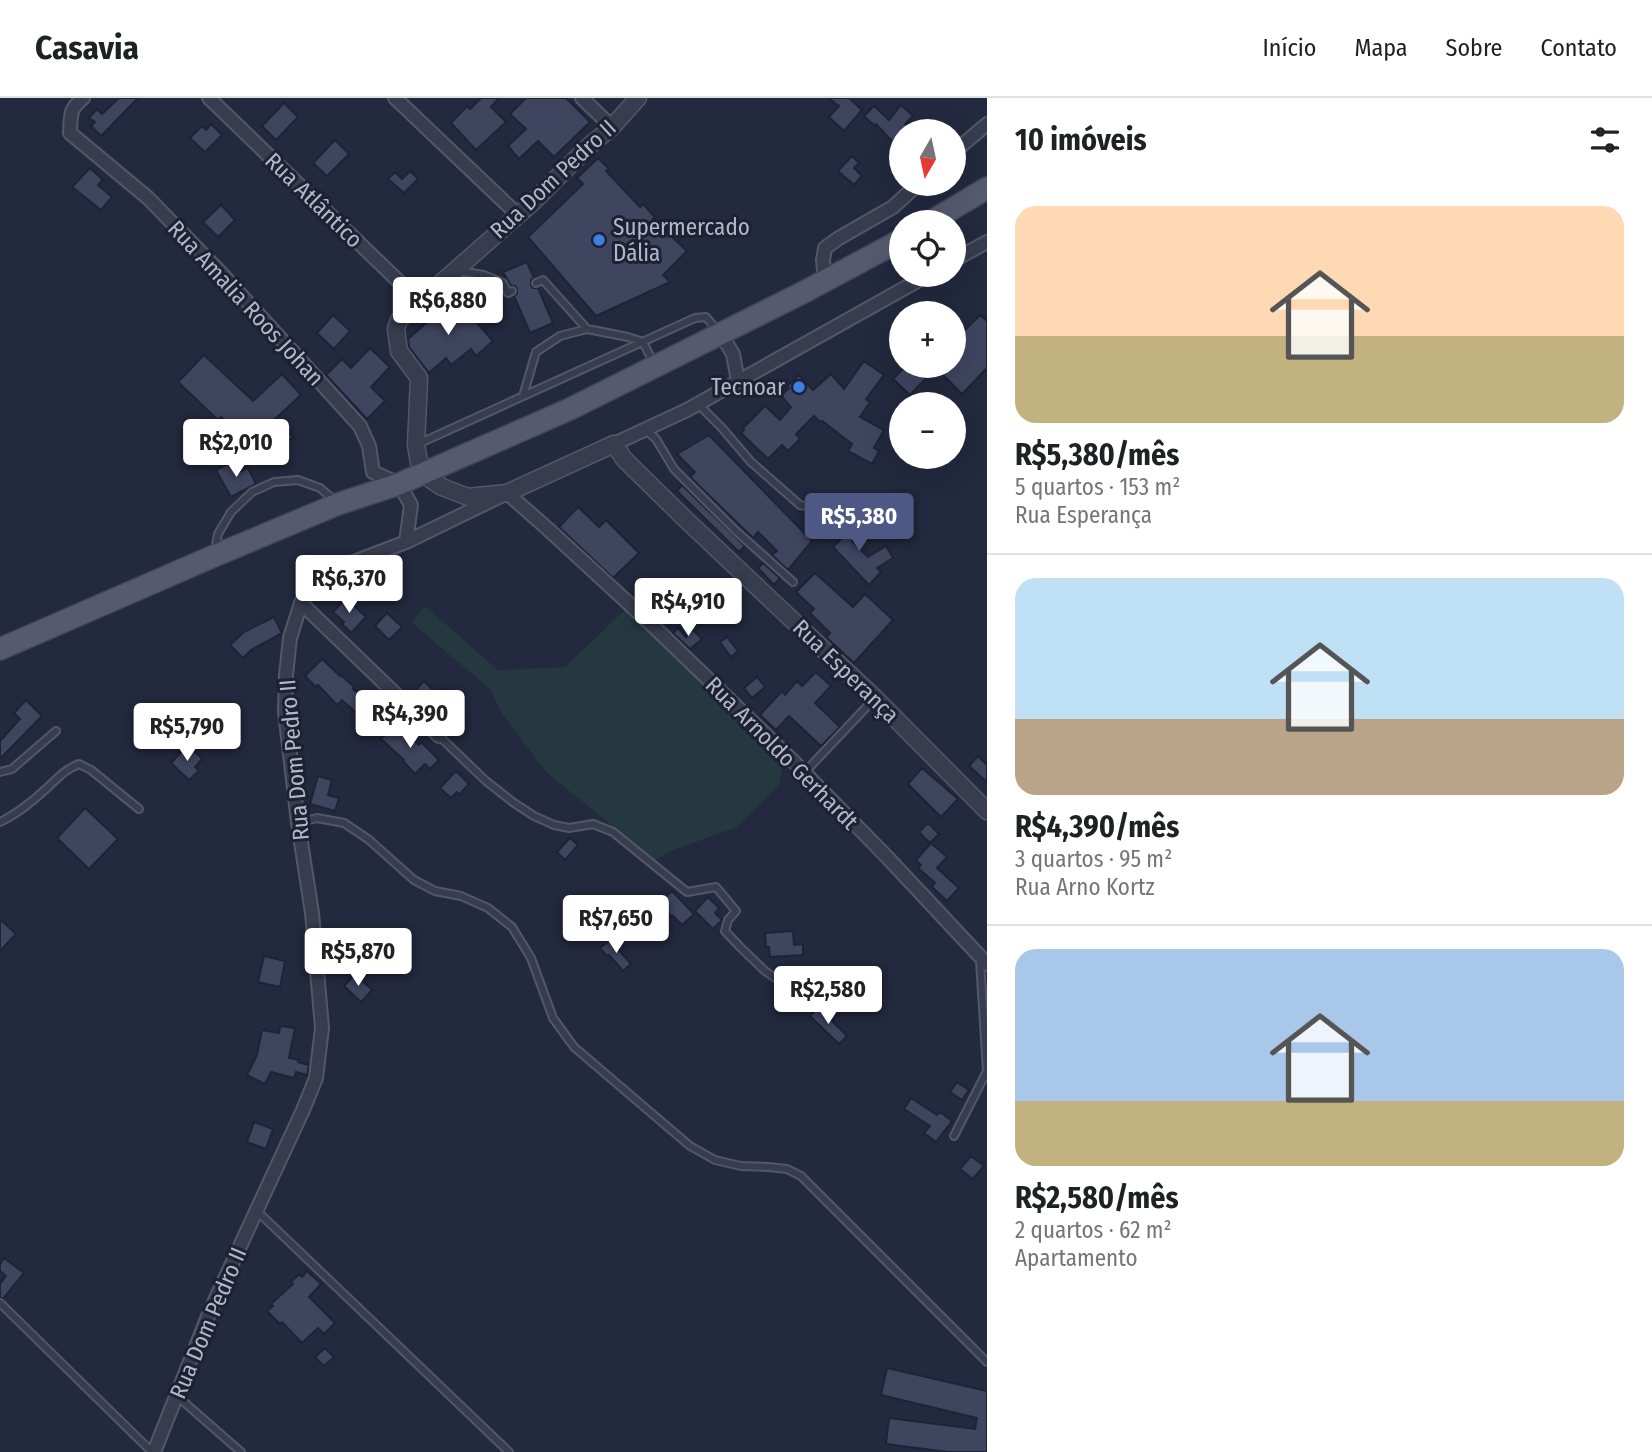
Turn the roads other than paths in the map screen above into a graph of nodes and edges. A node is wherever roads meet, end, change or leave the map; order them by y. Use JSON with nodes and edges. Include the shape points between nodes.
{"nodes":[{"id":1,"x":83,"y":98,"type":"edge"},
{"id":2,"x":209,"y":98,"type":"edge"},
{"id":3,"x":396,"y":98,"type":"edge"},
{"id":4,"x":582,"y":98,"type":"edge"},
{"id":5,"x":638,"y":98,"type":"edge"},
{"id":6,"x":987,"y":124,"type":"edge"},
{"id":7,"x":612,"y":127,"type":"junction"},
{"id":8,"x":966,"y":142,"type":"edge"},
{"id":9,"x":987,"y":188,"type":"edge"},
{"id":10,"x":905,"y":196,"type":"edge"},
{"id":11,"x":950,"y":210,"type":"edge"},
{"id":12,"x":517,"y":214,"type":"junction"},
{"id":13,"x":987,"y":242,"type":"edge"},
{"id":14,"x":889,"y":246,"type":"edge"},
{"id":15,"x":966,"y":253,"type":"edge"},
{"id":16,"x":454,"y":270,"type":"junction"},
{"id":17,"x":825,"y":281,"type":"junction"},
{"id":18,"x":536,"y":283,"type":"dead end"},
{"id":19,"x":906,"y":287,"type":"edge"},
{"id":20,"x":512,"y":291,"type":"dead end"},
{"id":21,"x":419,"y":301,"type":"junction"},
{"id":22,"x":587,"y":329,"type":"junction"},
{"id":23,"x":721,"y":334,"type":"junction"},
{"id":24,"x":643,"y":342,"type":"junction"},
{"id":25,"x":733,"y":354,"type":"junction"},
{"id":26,"x":766,"y":365,"type":"junction"},
{"id":27,"x":655,"y":367,"type":"junction"},
{"id":28,"x":738,"y":380,"type":"junction"},
{"id":29,"x":523,"y":397,"type":"junction"},
{"id":30,"x":697,"y":403,"type":"junction"},
{"id":31,"x":645,"y":429,"type":"junction"},
{"id":32,"x":416,"y":444,"type":"junction"},
{"id":33,"x":614,"y":444,"type":"junction"},
{"id":34,"x":421,"y":473,"type":"junction"},
{"id":35,"x":398,"y":484,"type":"junction"},
{"id":36,"x":507,"y":493,"type":"junction"},
{"id":37,"x":338,"y":504,"type":"junction"},
{"id":38,"x":872,"y":530,"type":"dead end"},
{"id":39,"x":406,"y":542,"type":"junction"},
{"id":40,"x":214,"y":556,"type":"junction"},
{"id":41,"x":793,"y":582,"type":"dead end"},
{"id":42,"x":301,"y":603,"type":"junction"},
{"id":43,"x":0,"y":649,"type":"edge"},
{"id":44,"x":875,"y":698,"type":"junction"},
{"id":45,"x":56,"y":731,"type":"dead end"},
{"id":46,"x":439,"y":736,"type":"joint"},
{"id":47,"x":0,"y":772,"type":"edge"},
{"id":48,"x":804,"y":773,"type":"junction"},
{"id":49,"x":139,"y":809,"type":"dead end"},
{"id":50,"x":987,"y":811,"type":"edge"},
{"id":51,"x":0,"y":822,"type":"edge"},
{"id":52,"x":298,"y":823,"type":"junction"},
{"id":53,"x":983,"y":960,"type":"edge"},
{"id":54,"x":816,"y":999,"type":"dead end"},
{"id":55,"x":954,"y":1136,"type":"dead end"},
{"id":56,"x":257,"y":1211,"type":"junction"},
{"id":57,"x":0,"y":1303,"type":"edge"},
{"id":58,"x":987,"y":1362,"type":"edge"},
{"id":59,"x":176,"y":1395,"type":"junction"},
{"id":60,"x":153,"y":1452,"type":"edge"},
{"id":61,"x":242,"y":1452,"type":"edge"},
{"id":62,"x":509,"y":1452,"type":"edge"}],
"edges":[{"from":1,"to":35,"type":"street","name":"Rua Amalia Roos Johan","via":[[73,107],[70,133],[148,198],[221,273],[360,426],[373,472]]},
{"from":2,"to":21,"type":"street","name":"Rua Atlântico"},
{"from":3,"to":12,"type":"street"},
{"from":4,"to":7,"type":"street"},
{"from":5,"to":7,"type":"street","name":"Rua Dom Pedro II"},
{"from":6,"to":8,"type":"street"},
{"from":7,"to":12,"type":"street","name":"Rua Dom Pedro II"},
{"from":9,"to":11,"type":"main road"},
{"from":10,"to":17,"type":"street","via":[[825,248]]},
{"from":12,"to":16,"type":"street","name":"Rua Dom Pedro II"},
{"from":13,"to":15,"type":"street"},
{"from":14,"to":17,"type":"main road"},
{"from":16,"to":20,"type":"lane","via":[[484,275],[503,283],[508,293]]},
{"from":16,"to":21,"type":"street","name":"Rua Dom Pedro II"},
{"from":17,"to":23,"type":"main road"},
{"from":18,"to":22,"type":"lane","via":[[544,281]]},
{"from":19,"to":26,"type":"street"},
{"from":21,"to":32,"type":"street","name":"Rua Dom Pedro II","via":[[396,329],[399,351],[419,378]]},
{"from":22,"to":24,"type":"lane"},
{"from":22,"to":29,"type":"lane","via":[[560,336],[536,352]]},
{"from":23,"to":24,"type":"lane","via":[[706,317],[695,318]]},
{"from":23,"to":25,"type":"street"},
{"from":23,"to":27,"type":"main road"},
{"from":24,"to":27,"type":"lane"},
{"from":24,"to":29,"type":"lane"},
{"from":25,"to":26,"type":"street","via":[[747,363]]},
{"from":25,"to":28,"type":"street"},
{"from":26,"to":28,"type":"street"},
{"from":27,"to":34,"type":"main road"},
{"from":28,"to":30,"type":"street"},
{"from":29,"to":32,"type":"lane"},
{"from":30,"to":31,"type":"street"},
{"from":30,"to":38,"type":"lane","via":[[751,462],[800,505],[845,513]]},
{"from":31,"to":33,"type":"street"},
{"from":31,"to":41,"type":"lane","via":[[674,469]]},
{"from":32,"to":34,"type":"street","name":"Rua Dom Pedro II"},
{"from":33,"to":36,"type":"street"},
{"from":33,"to":44,"type":"street","name":"Rua Esperança","via":[[682,516]]},
{"from":34,"to":35,"type":"main road"},
{"from":34,"to":36,"type":"street","via":[[468,497]]},
{"from":35,"to":37,"type":"main road"},
{"from":35,"to":39,"type":"street","via":[[411,505]]},
{"from":36,"to":39,"type":"street","name":"Rua Dom Pedro II"},
{"from":36,"to":48,"type":"street","name":"Rua Arnoldo Gerhardt"},
{"from":37,"to":40,"type":"main road"},
{"from":37,"to":40,"type":"lane","via":[[320,488],[298,480],[274,482],[252,492],[231,512],[218,534]]},
{"from":39,"to":42,"type":"street","name":"Rua Dom Pedro II","via":[[312,578]]},
{"from":40,"to":43,"type":"main road"},
{"from":42,"to":46,"type":"street"},
{"from":42,"to":52,"type":"street","name":"Rua Dom Pedro II","via":[[289,638],[285,712]]},
{"from":44,"to":48,"type":"lane"},
{"from":44,"to":50,"type":"street","name":"Rua Esperança"},
{"from":45,"to":47,"type":"lane","via":[[12,769]]},
{"from":46,"to":54,"type":"lane","via":[[486,781],[534,816],[554,825],[593,824],[613,832],[687,892],[716,887],[737,911],[725,931],[765,971],[800,995]]},
{"from":48,"to":53,"type":"street","name":"Rua Arnoldo Gerhardt"},
{"from":49,"to":51,"type":"lane","via":[[79,764],[66,769],[12,817]]},
{"from":52,"to":56,"type":"street","name":"Rua Dom Pedro II","via":[[322,1028],[316,1077]]},
{"from":52,"to":58,"type":"lane","via":[[317,818],[344,822],[414,880],[488,908],[512,927],[531,958],[553,1018],[574,1047],[690,1146],[715,1160],[787,1169],[801,1176]]},
{"from":53,"to":55,"type":"lane","via":[[987,1071]]},
{"from":56,"to":59,"type":"street","name":"Rua Dom Pedro II"},
{"from":56,"to":62,"type":"lane"},
{"from":57,"to":60,"type":"lane"},
{"from":59,"to":60,"type":"street","name":"Rua Dom Pedro II"},
{"from":59,"to":61,"type":"lane"}]}
